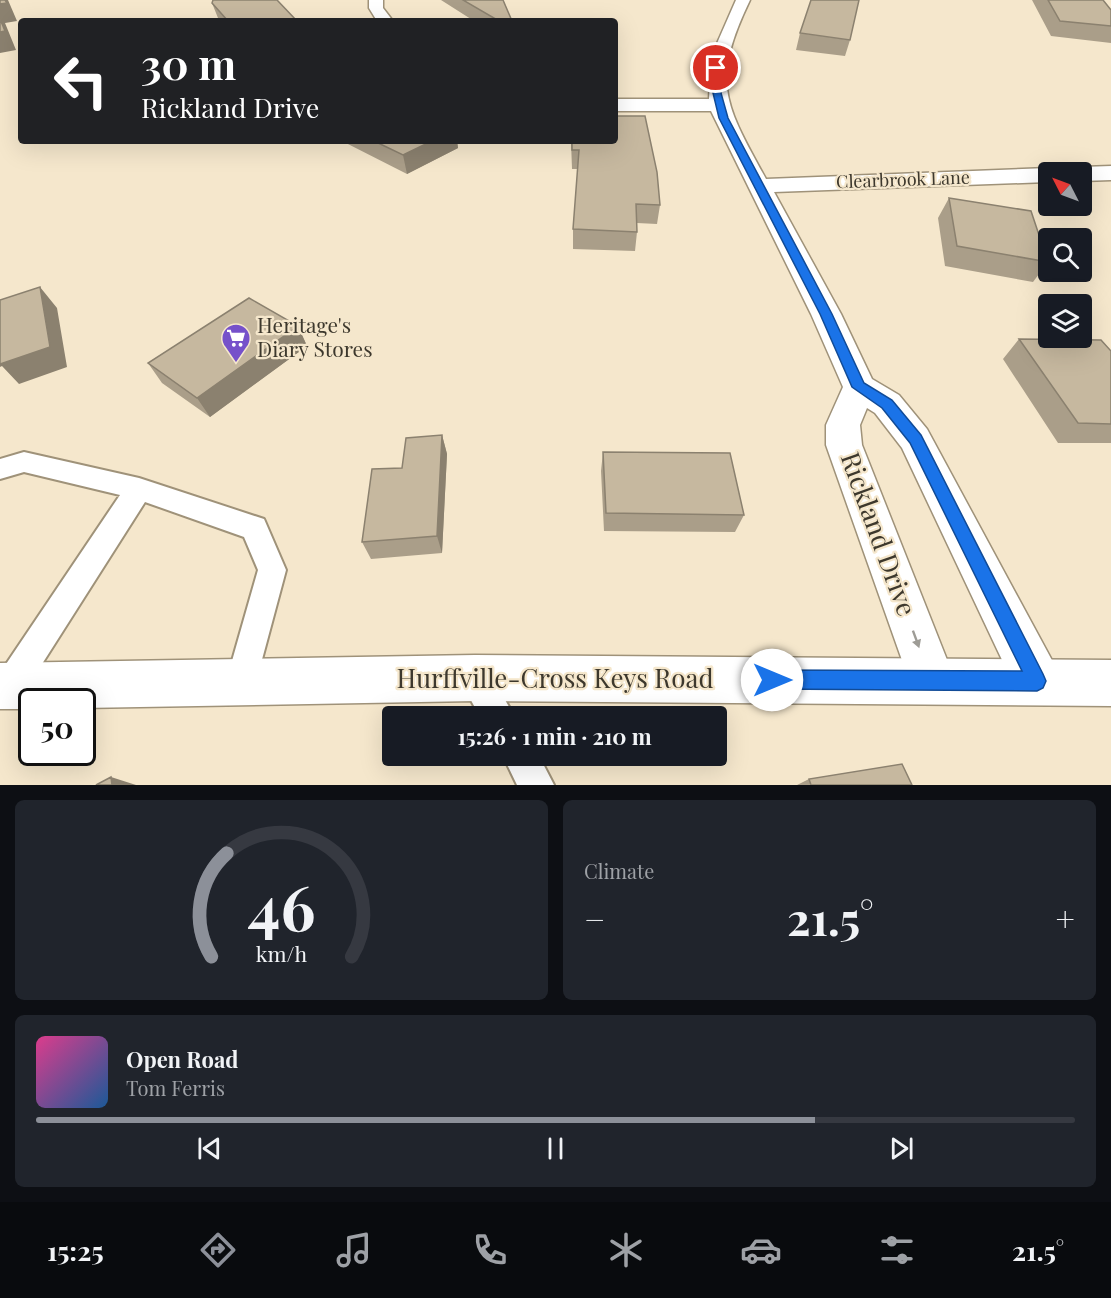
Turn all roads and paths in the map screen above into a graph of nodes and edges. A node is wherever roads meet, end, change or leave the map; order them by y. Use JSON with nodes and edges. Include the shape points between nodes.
{"nodes":[{"id":1,"x":376,"y":0,"type":"edge"},
{"id":2,"x":743,"y":0,"type":"edge"},
{"id":3,"x":384,"y":18,"type":"edge"},
{"id":4,"x":618,"y":105,"type":"edge"},
{"id":5,"x":720,"y":105,"type":"junction"},
{"id":6,"x":1111,"y":172,"type":"edge"},
{"id":7,"x":1092,"y":173,"type":"edge"},
{"id":8,"x":1038,"y":175,"type":"edge"},
{"id":9,"x":758,"y":186,"type":"junction"},
{"id":10,"x":858,"y":387,"type":"junction"},
{"id":11,"x":0,"y":469,"type":"edge"},
{"id":12,"x":139,"y":489,"type":"junction"},
{"id":13,"x":475,"y":678,"type":"junction"},
{"id":14,"x":932,"y":680,"type":"junction"},
{"id":15,"x":1037,"y":681,"type":"junction"},
{"id":16,"x":242,"y":682,"type":"junction"},
{"id":17,"x":1111,"y":683,"type":"edge"},
{"id":18,"x":5,"y":686,"type":"edge"},
{"id":19,"x":492,"y":706,"type":"edge"},
{"id":20,"x":526,"y":766,"type":"edge"},
{"id":21,"x":536,"y":785,"type":"edge"}],
"edges":[{"from":1,"to":3,"type":"street","via":[[376,8]]},
{"from":2,"to":5,"type":"street","via":[[720,48],[716,80]]},
{"from":4,"to":5,"type":"street"},
{"from":5,"to":9,"type":"street"},
{"from":6,"to":7,"type":"street"},
{"from":8,"to":9,"type":"street","name":"Clearbrook Lane"},
{"from":9,"to":10,"type":"street","via":[[826,314]]},
{"from":10,"to":14,"type":"street","name":"Rickland Drive","one_way":true,"via":[[843,425],[844,445]]},
{"from":10,"to":15,"type":"street","via":[[887,404],[915,440]]},
{"from":11,"to":12,"type":"lane","via":[[24,462]]},
{"from":12,"to":16,"type":"lane","via":[[254,528],[272,570]]},
{"from":12,"to":18,"type":"lane"},
{"from":13,"to":14,"type":"street","name":"Hurffville-Cross Keys Road"},
{"from":13,"to":16,"type":"street","name":"Hurffville-Cross Keys Road"},
{"from":13,"to":19,"type":"lane"},
{"from":14,"to":15,"type":"street","name":"Hurffville-Cross Keys Road"},
{"from":15,"to":17,"type":"street","name":"Hurffville-Cross Keys Road"},
{"from":16,"to":18,"type":"street","name":"Hurffville-Cross Keys Road"},
{"from":20,"to":21,"type":"lane"}]}
